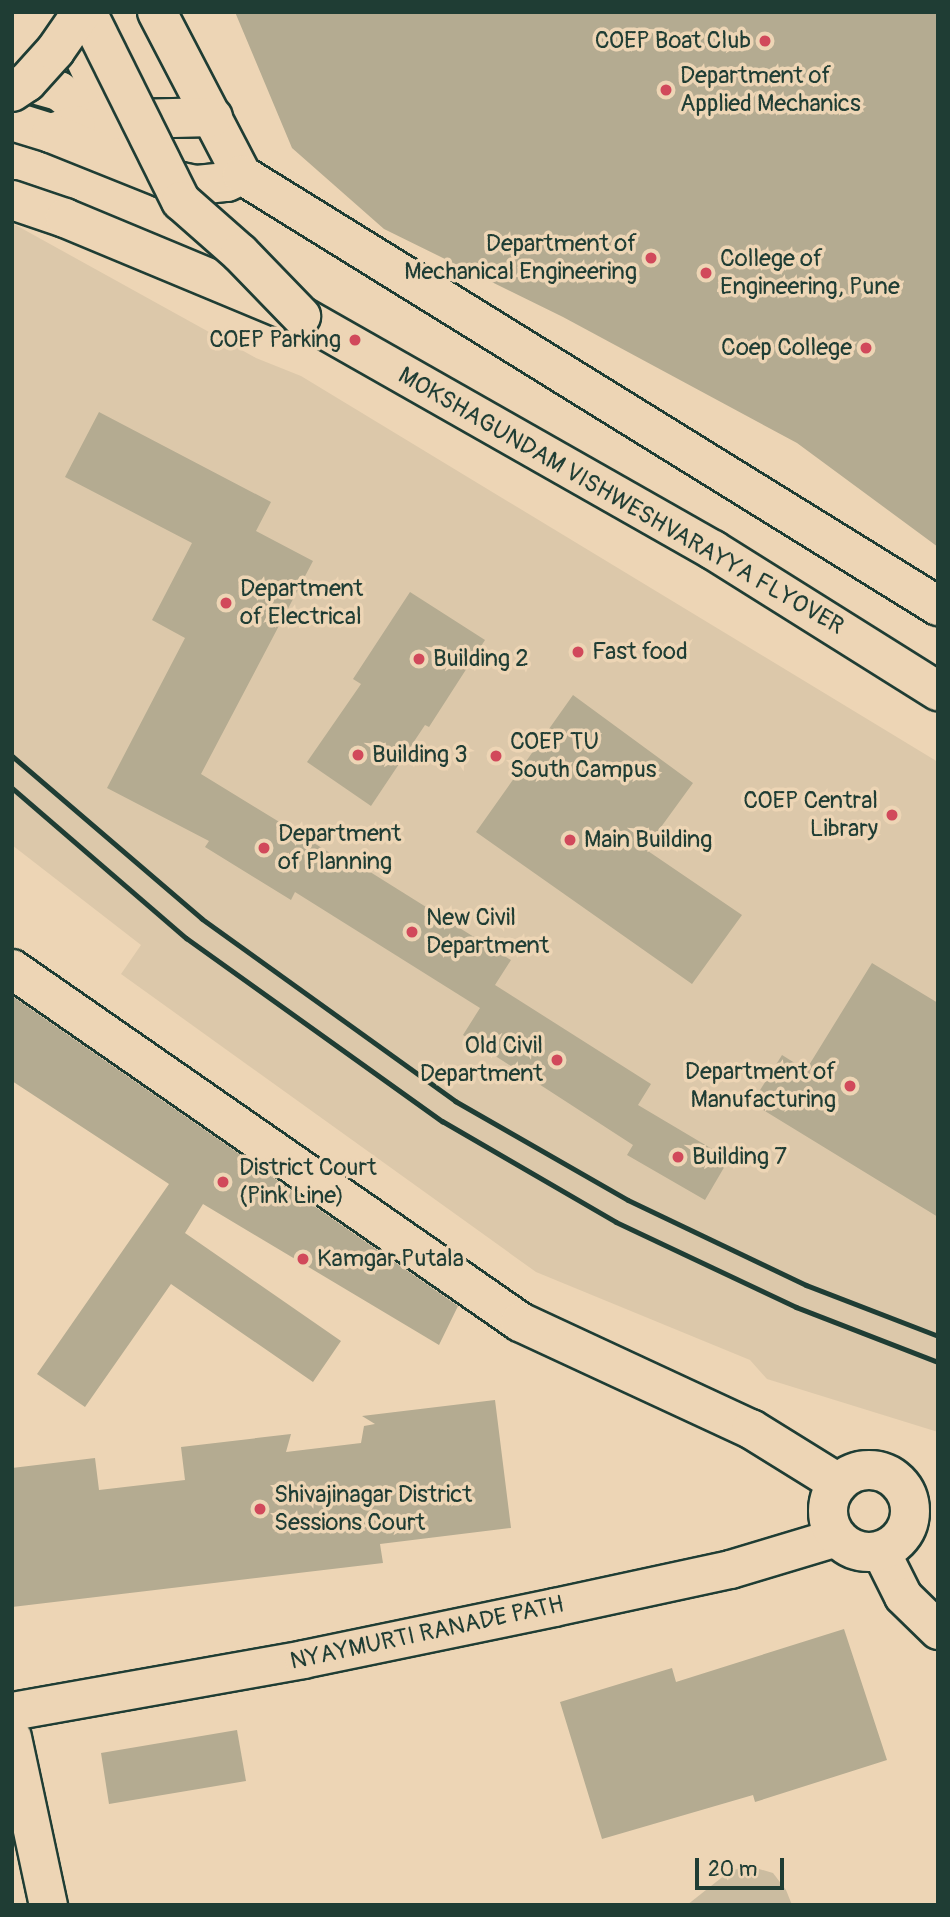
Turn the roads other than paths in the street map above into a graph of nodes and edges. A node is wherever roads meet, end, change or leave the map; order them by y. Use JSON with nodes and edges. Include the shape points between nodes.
{"nodes":[{"id":1,"x":37,"y":12,"type":"edge"},
{"id":2,"x":63,"y":12,"type":"edge"},
{"id":3,"x":84,"y":12,"type":"edge"},
{"id":4,"x":157,"y":12,"type":"edge"},
{"id":5,"x":12,"y":42,"type":"edge"},
{"id":6,"x":12,"y":78,"type":"edge"},
{"id":7,"x":12,"y":92,"type":"edge"},
{"id":8,"x":212,"y":117,"type":"junction"},
{"id":9,"x":105,"y":120,"type":"junction"},
{"id":10,"x":12,"y":121,"type":"edge"},
{"id":11,"x":51,"y":133,"type":"junction"},
{"id":12,"x":135,"y":168,"type":"junction"},
{"id":13,"x":242,"y":175,"type":"junction"},
{"id":14,"x":12,"y":200,"type":"edge"},
{"id":15,"x":301,"y":316,"type":"junction"},
{"id":16,"x":938,"y":606,"type":"edge"},
{"id":17,"x":938,"y":691,"type":"edge"},
{"id":18,"x":12,"y":969,"type":"edge"},
{"id":19,"x":838,"y":1483,"type":"junction"},
{"id":20,"x":924,"y":1506,"type":"edge"},
{"id":21,"x":837,"y":1537,"type":"junction"},
{"id":22,"x":880,"y":1550,"type":"junction"},
{"id":23,"x":938,"y":1630,"type":"edge"},
{"id":24,"x":12,"y":1711,"type":"edge"},
{"id":25,"x":12,"y":1737,"type":"edge"},
{"id":26,"x":48,"y":1905,"type":"edge"}],
"edges":[{"from":1,"to":5,"type":"main road"},
{"from":2,"to":9,"type":"main road"},
{"from":3,"to":7,"type":"main road","name":"MOKSHAGUNDAM VISHWESHVARAYYA FLYOVER","bridge":true,"via":[[55,51]]},
{"from":3,"to":15,"type":"main road","name":"MOKSHAGUNDAM VISHWESHVARAYYA FLYOVER","bridge":true,"via":[[181,201]]},
{"from":4,"to":8,"type":"main road"},
{"from":6,"to":9,"type":"main road","via":[[59,91]]},
{"from":8,"to":9,"type":"main road"},
{"from":8,"to":13,"type":"main road"},
{"from":9,"to":11,"type":"main road"},
{"from":9,"to":12,"type":"main road"},
{"from":10,"to":11,"type":"main road"},
{"from":11,"to":12,"type":"main road"},
{"from":12,"to":13,"type":"main road","via":[[197,185],[227,182]]},
{"from":13,"to":16,"type":"main road"},
{"from":14,"to":15,"type":"main road","name":"MOKSHAGUNDAM VISHWESHVARAYYA FLYOVER"},
{"from":15,"to":17,"type":"main road","name":"MOKSHAGUNDAM VISHWESHVARAYYA FLYOVER","via":[[713,550]]},
{"from":18,"to":19,"type":"main road","via":[[520,1322],[751,1429]]},
{"from":19,"to":20,"type":"main road","via":[[858,1471],[881,1471]]},
{"from":19,"to":21,"type":"main road","via":[[828,1504]]},
{"from":20,"to":22,"type":"main road","via":[[900,1538]]},
{"from":21,"to":22,"type":"main road","via":[[857,1550]]},
{"from":21,"to":24,"type":"street","name":"NYAYMURTI RANADE PATH","via":[[730,1569],[554,1607],[303,1659]]},
{"from":22,"to":23,"type":"street","via":[[903,1596]]},
{"from":25,"to":26,"type":"street"}]}
